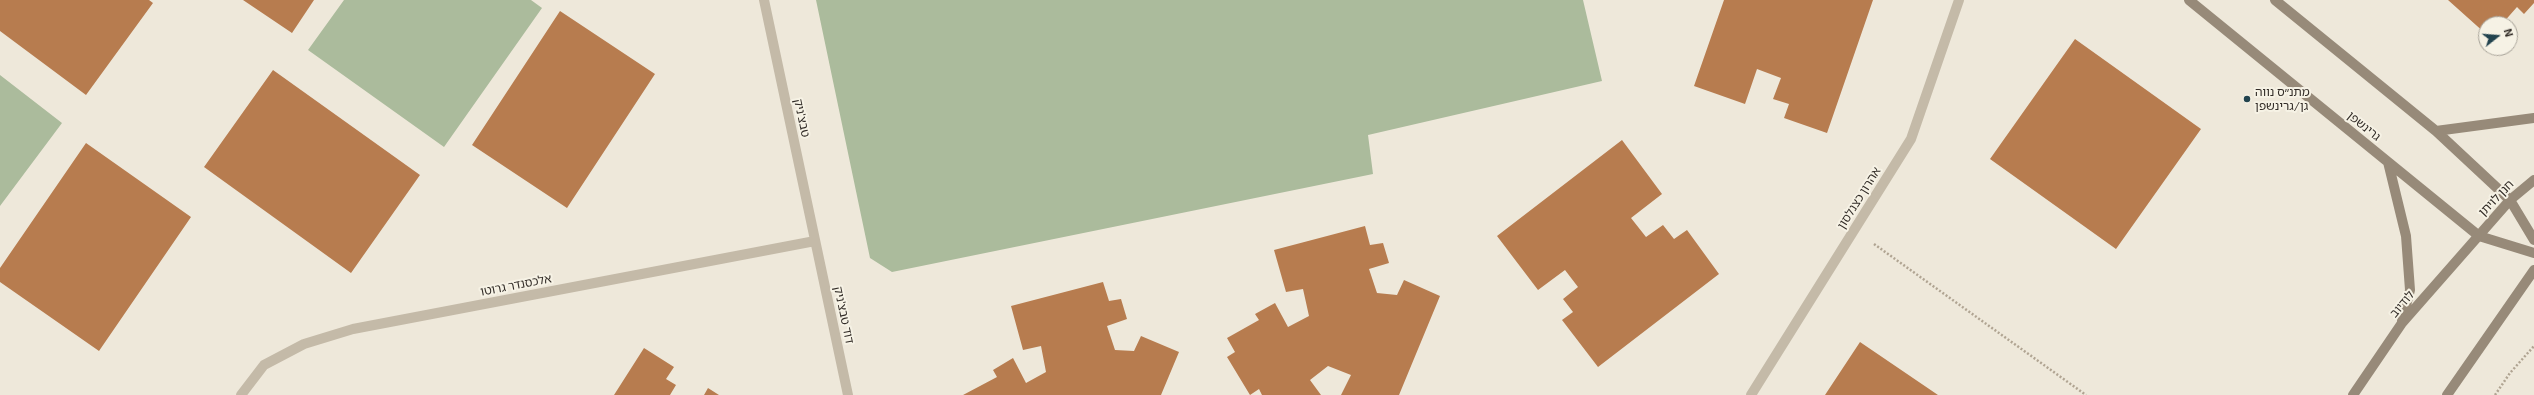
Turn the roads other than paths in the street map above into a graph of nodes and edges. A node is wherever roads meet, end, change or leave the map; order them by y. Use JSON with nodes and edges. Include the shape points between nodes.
{"nodes":[{"id":1,"x":764,"y":0,"type":"edge"},
{"id":2,"x":1959,"y":0,"type":"edge"},
{"id":3,"x":2189,"y":0,"type":"edge"},
{"id":4,"x":2274,"y":0,"type":"edge"},
{"id":5,"x":2534,"y":118,"type":"edge"},
{"id":6,"x":2436,"y":131,"type":"junction"},
{"id":7,"x":2388,"y":162,"type":"junction"},
{"id":8,"x":2534,"y":180,"type":"edge"},
{"id":9,"x":2510,"y":200,"type":"junction"},
{"id":10,"x":2479,"y":236,"type":"junction"},
{"id":11,"x":2534,"y":240,"type":"edge"},
{"id":12,"x":815,"y":241,"type":"junction"},
{"id":13,"x":2534,"y":253,"type":"edge"},
{"id":14,"x":2534,"y":270,"type":"edge"},
{"id":15,"x":2402,"y":323,"type":"junction"},
{"id":16,"x":240,"y":395,"type":"edge"},
{"id":17,"x":848,"y":395,"type":"edge"},
{"id":18,"x":1751,"y":395,"type":"edge"},
{"id":19,"x":2353,"y":395,"type":"edge"},
{"id":20,"x":2447,"y":395,"type":"edge"}],
"edges":[{"from":1,"to":12,"type":"street","name":"טבצ'ניק"},
{"from":2,"to":18,"type":"street","name":"אהרון כצנלסון","via":[[1911,139]]},
{"from":3,"to":7,"type":"street","name":"גרינשפן"},
{"from":4,"to":6,"type":"street"},
{"from":5,"to":6,"type":"street"},
{"from":6,"to":9,"type":"street"},
{"from":7,"to":10,"type":"street","name":"גרינשפן"},
{"from":7,"to":15,"type":"street","via":[[2406,236],[2410,290]]},
{"from":8,"to":9,"type":"street","name":"חנן לויתן"},
{"from":9,"to":10,"type":"street","name":"חנן לויתן"},
{"from":9,"to":11,"type":"street"},
{"from":10,"to":13,"type":"street","name":"גרינשפן"},
{"from":10,"to":15,"type":"street","name":"לודיוב"},
{"from":12,"to":16,"type":"street","name":"אלכסנדר גרוטו","via":[[353,330],[304,344],[264,365]]},
{"from":12,"to":17,"type":"street","name":"דוד טבצ'ניק"},
{"from":14,"to":20,"type":"street"},
{"from":15,"to":19,"type":"street","name":"לודיוב"}]}
